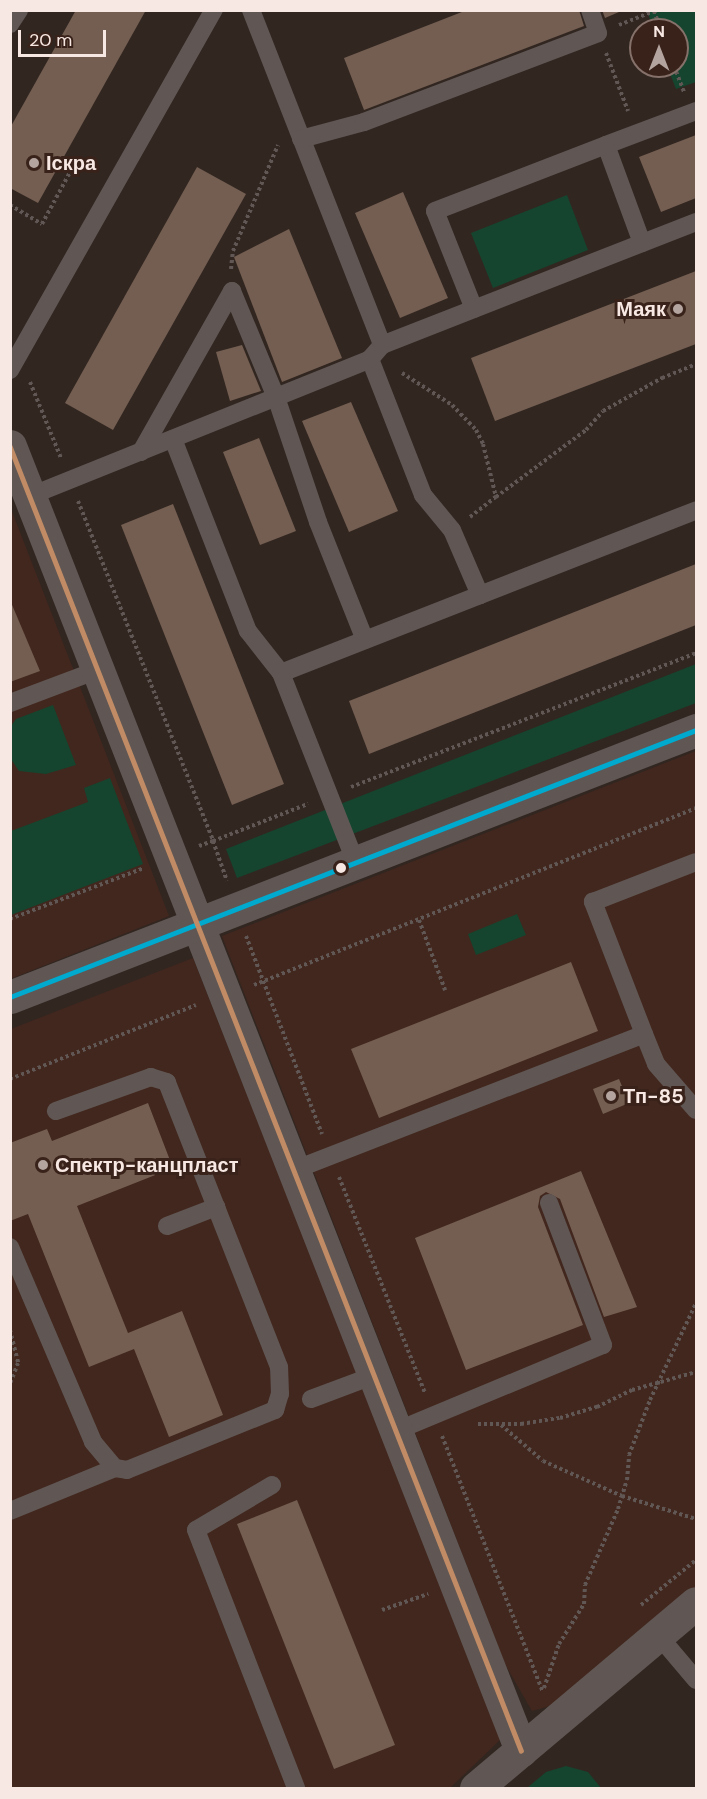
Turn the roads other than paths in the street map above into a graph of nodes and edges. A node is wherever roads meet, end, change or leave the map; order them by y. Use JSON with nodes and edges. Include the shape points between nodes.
{"nodes":[{"id":1,"x":19,"y":10,"type":"edge"},
{"id":2,"x":214,"y":10,"type":"edge"},
{"id":3,"x":251,"y":10,"type":"edge"},
{"id":4,"x":590,"y":10,"type":"edge"},
{"id":5,"x":10,"y":24,"type":"edge"},
{"id":6,"x":696,"y":111,"type":"edge"},
{"id":7,"x":301,"y":139,"type":"junction"},
{"id":8,"x":606,"y":145,"type":"junction"},
{"id":9,"x":696,"y":222,"type":"edge"},
{"id":10,"x":642,"y":243,"type":"junction"},
{"id":11,"x":474,"y":309,"type":"junction"},
{"id":12,"x":376,"y":352,"type":"junction"},
{"id":13,"x":10,"y":370,"type":"edge"},
{"id":14,"x":276,"y":397,"type":"junction"},
{"id":15,"x":173,"y":439,"type":"junction"},
{"id":16,"x":10,"y":446,"type":"edge"},
{"id":17,"x":141,"y":452,"type":"junction"},
{"id":18,"x":30,"y":496,"type":"junction"},
{"id":19,"x":696,"y":510,"type":"edge"},
{"id":20,"x":480,"y":595,"type":"junction"},
{"id":21,"x":365,"y":640,"type":"junction"},
{"id":22,"x":98,"y":670,"type":"junction"},
{"id":23,"x":281,"y":673,"type":"junction"},
{"id":24,"x":10,"y":703,"type":"edge"},
{"id":25,"x":696,"y":730,"type":"edge"},
{"id":26,"x":696,"y":862,"type":"edge"},
{"id":27,"x":356,"y":863,"type":"junction"},
{"id":28,"x":198,"y":924,"type":"junction"},
{"id":29,"x":10,"y":997,"type":"edge"},
{"id":30,"x":644,"y":1034,"type":"junction"},
{"id":31,"x":696,"y":1110,"type":"edge"},
{"id":32,"x":56,"y":1111,"type":"dead end"},
{"id":33,"x":294,"y":1170,"type":"junction"},
{"id":34,"x":549,"y":1203,"type":"dead end"},
{"id":35,"x":216,"y":1208,"type":"junction"},
{"id":36,"x":168,"y":1226,"type":"dead end"},
{"id":37,"x":10,"y":1247,"type":"edge"},
{"id":38,"x":375,"y":1375,"type":"junction"},
{"id":39,"x":311,"y":1399,"type":"dead end"},
{"id":40,"x":396,"y":1431,"type":"junction"},
{"id":41,"x":115,"y":1468,"type":"junction"},
{"id":42,"x":272,"y":1485,"type":"dead end"},
{"id":43,"x":10,"y":1511,"type":"edge"},
{"id":44,"x":696,"y":1603,"type":"edge"},
{"id":45,"x":658,"y":1635,"type":"junction"},
{"id":46,"x":696,"y":1680,"type":"edge"},
{"id":47,"x":521,"y":1750,"type":"junction"},
{"id":48,"x":296,"y":1788,"type":"edge"},
{"id":49,"x":476,"y":1788,"type":"edge"}],
"edges":[{"from":1,"to":5,"type":"lane"},
{"from":2,"to":13,"type":"lane"},
{"from":3,"to":7,"type":"lane"},
{"from":4,"to":7,"type":"lane","via":[[598,33],[364,123]]},
{"from":6,"to":8,"type":"lane"},
{"from":7,"to":12,"type":"lane"},
{"from":8,"to":10,"type":"lane"},
{"from":8,"to":11,"type":"lane","via":[[435,211]]},
{"from":9,"to":10,"type":"lane"},
{"from":10,"to":11,"type":"lane"},
{"from":11,"to":12,"type":"lane"},
{"from":12,"to":14,"type":"lane"},
{"from":12,"to":20,"type":"lane","via":[[423,495],[452,530]]},
{"from":14,"to":15,"type":"lane"},
{"from":14,"to":17,"type":"lane","via":[[232,291]]},
{"from":14,"to":21,"type":"lane","via":[[318,522]]},
{"from":15,"to":17,"type":"lane"},
{"from":15,"to":23,"type":"lane","via":[[248,631]]},
{"from":16,"to":18,"type":"street"},
{"from":17,"to":18,"type":"lane"},
{"from":18,"to":22,"type":"street"},
{"from":19,"to":20,"type":"lane"},
{"from":20,"to":21,"type":"lane"},
{"from":21,"to":23,"type":"lane"},
{"from":22,"to":24,"type":"lane"},
{"from":22,"to":28,"type":"street"},
{"from":23,"to":27,"type":"lane"},
{"from":25,"to":27,"type":"street"},
{"from":26,"to":30,"type":"lane","via":[[593,902]]},
{"from":27,"to":28,"type":"street"},
{"from":28,"to":29,"type":"street"},
{"from":28,"to":33,"type":"street"},
{"from":30,"to":31,"type":"lane","via":[[656,1064]]},
{"from":30,"to":33,"type":"lane"},
{"from":32,"to":35,"type":"lane","via":[[151,1077],[166,1082]]},
{"from":33,"to":38,"type":"street"},
{"from":34,"to":40,"type":"lane","via":[[603,1345]]},
{"from":35,"to":36,"type":"lane"},
{"from":35,"to":41,"type":"lane","via":[[279,1367],[280,1394],[275,1410],[127,1470]]},
{"from":37,"to":41,"type":"lane","via":[[93,1442]]},
{"from":38,"to":39,"type":"lane"},
{"from":38,"to":40,"type":"street"},
{"from":40,"to":47,"type":"street"},
{"from":41,"to":43,"type":"lane"},
{"from":42,"to":48,"type":"lane","via":[[196,1530]]},
{"from":44,"to":45,"type":"street"},
{"from":45,"to":46,"type":"lane"},
{"from":45,"to":47,"type":"street"},
{"from":47,"to":49,"type":"street"}]}
